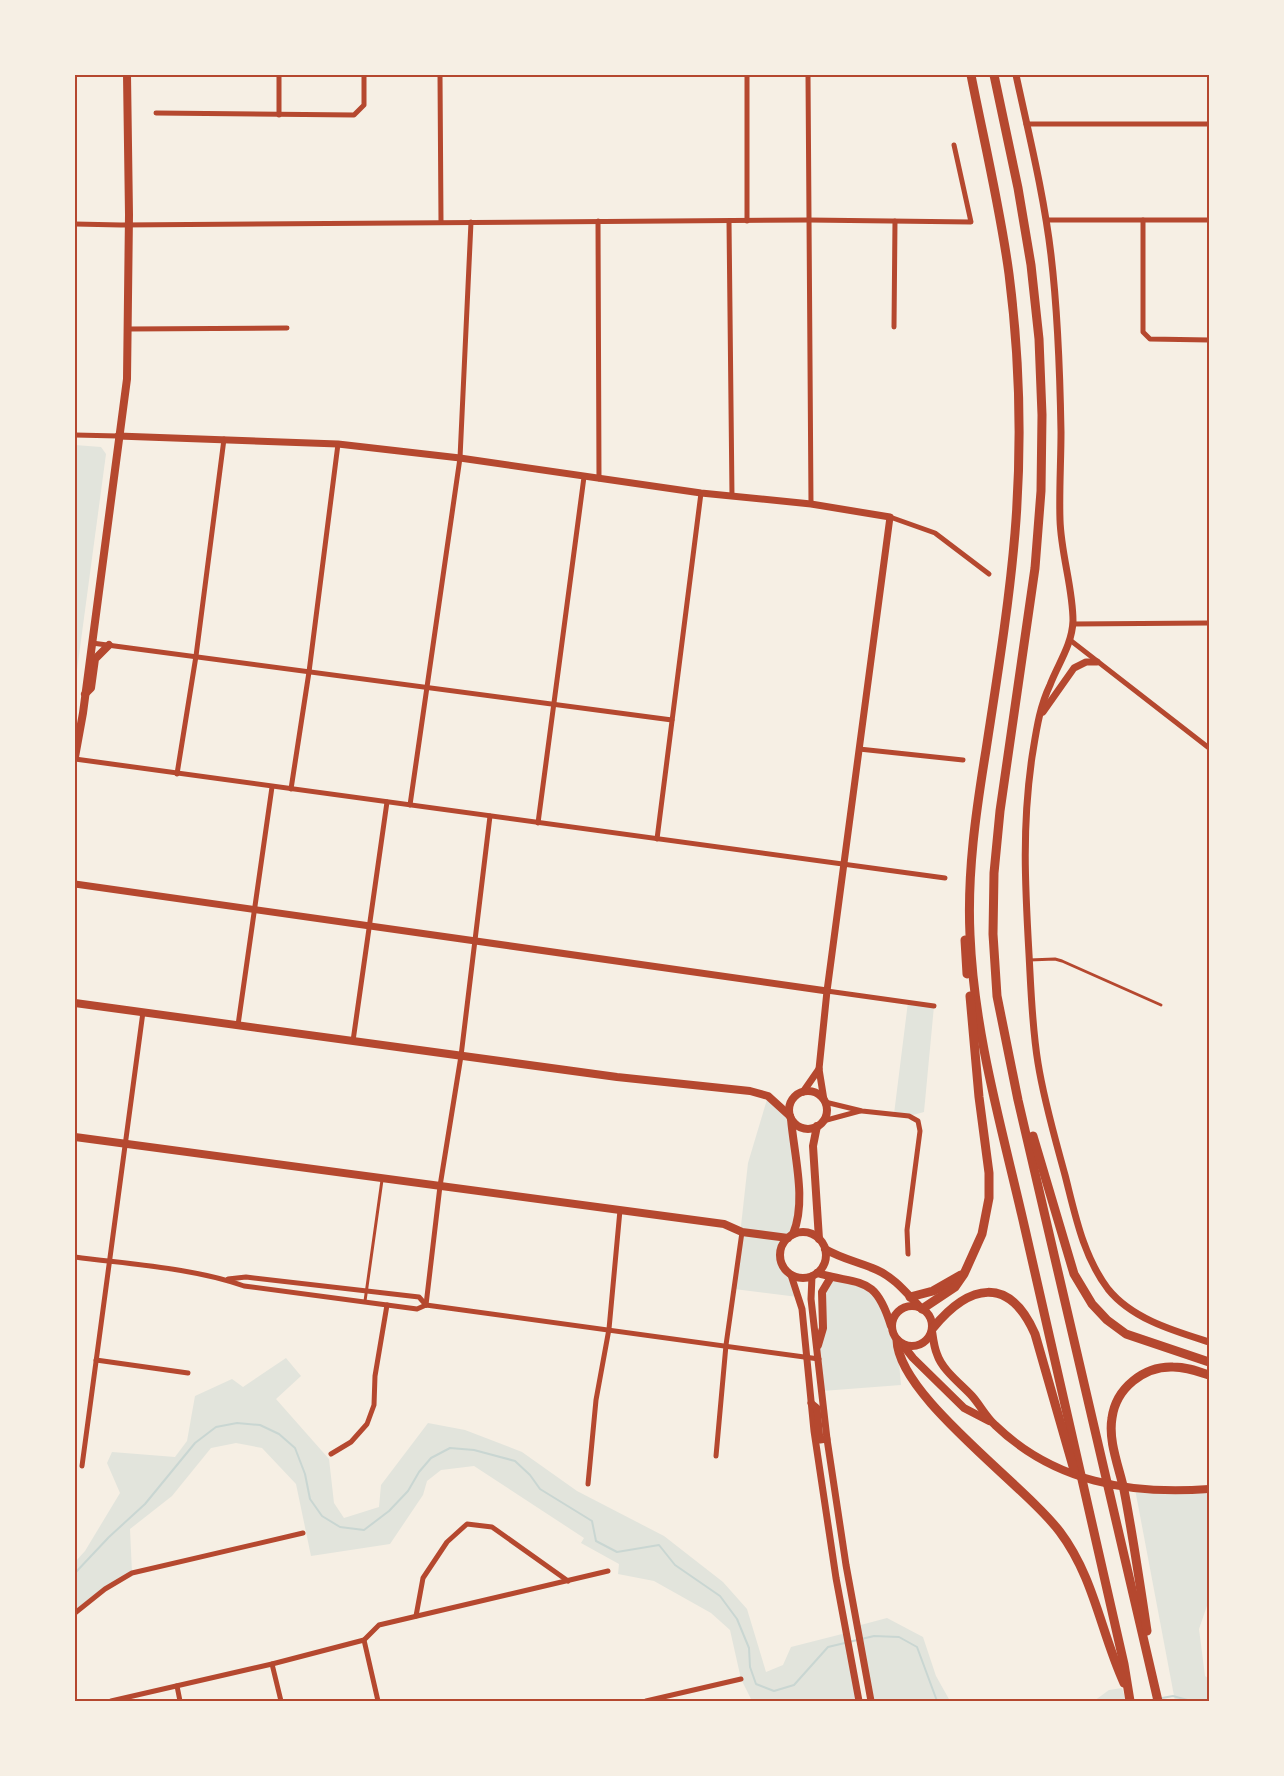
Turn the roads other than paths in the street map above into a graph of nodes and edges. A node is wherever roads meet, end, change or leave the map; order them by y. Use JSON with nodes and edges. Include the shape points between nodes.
{"nodes":[{"id":1,"x":127,"y":75,"type":"edge"},
{"id":2,"x":279,"y":75,"type":"edge"},
{"id":3,"x":364,"y":75,"type":"edge"},
{"id":4,"x":440,"y":75,"type":"edge"},
{"id":5,"x":747,"y":75,"type":"edge"},
{"id":6,"x":808,"y":75,"type":"edge"},
{"id":7,"x":970,"y":75,"type":"edge"},
{"id":8,"x":994,"y":75,"type":"edge"},
{"id":9,"x":1016,"y":75,"type":"edge"},
{"id":10,"x":156,"y":112,"type":"dead end"},
{"id":11,"x":279,"y":115,"type":"junction"},
{"id":12,"x":1026,"y":124,"type":"junction"},
{"id":13,"x":1209,"y":124,"type":"edge"},
{"id":14,"x":954,"y":145,"type":"dead end"},
{"id":15,"x":809,"y":220,"type":"junction"},
{"id":16,"x":1046,"y":220,"type":"junction"},
{"id":17,"x":1143,"y":220,"type":"junction"},
{"id":18,"x":1209,"y":220,"type":"edge"},
{"id":19,"x":598,"y":221,"type":"junction"},
{"id":20,"x":729,"y":221,"type":"junction"},
{"id":21,"x":747,"y":221,"type":"junction"},
{"id":22,"x":895,"y":221,"type":"junction"},
{"id":23,"x":441,"y":222,"type":"junction"},
{"id":24,"x":471,"y":222,"type":"junction"},
{"id":25,"x":75,"y":224,"type":"edge"},
{"id":26,"x":129,"y":225,"type":"junction"},
{"id":27,"x":894,"y":327,"type":"dead end"},
{"id":28,"x":287,"y":328,"type":"dead end"},
{"id":29,"x":129,"y":329,"type":"junction"},
{"id":30,"x":1209,"y":340,"type":"edge"},
{"id":31,"x":75,"y":435,"type":"edge"},
{"id":32,"x":118,"y":436,"type":"junction"},
{"id":33,"x":224,"y":439,"type":"junction"},
{"id":34,"x":338,"y":444,"type":"junction"},
{"id":35,"x":460,"y":458,"type":"junction"},
{"id":36,"x":584,"y":477,"type":"junction"},
{"id":37,"x":598,"y":479,"type":"junction"},
{"id":38,"x":701,"y":493,"type":"junction"},
{"id":39,"x":732,"y":496,"type":"junction"},
{"id":40,"x":811,"y":504,"type":"junction"},
{"id":41,"x":890,"y":517,"type":"junction"},
{"id":42,"x":989,"y":574,"type":"dead end"},
{"id":43,"x":1209,"y":623,"type":"edge"},
{"id":44,"x":1073,"y":624,"type":"junction"},
{"id":45,"x":1070,"y":640,"type":"junction"},
{"id":46,"x":92,"y":643,"type":"junction"},
{"id":47,"x":109,"y":645,"type":"junction"},
{"id":48,"x":196,"y":656,"type":"junction"},
{"id":49,"x":1097,"y":662,"type":"junction"},
{"id":50,"x":309,"y":672,"type":"junction"},
{"id":51,"x":425,"y":687,"type":"junction"},
{"id":52,"x":85,"y":694,"type":"junction"},
{"id":53,"x":555,"y":704,"type":"junction"},
{"id":54,"x":672,"y":720,"type":"junction"},
{"id":55,"x":1038,"y":720,"type":"junction"},
{"id":56,"x":1209,"y":748,"type":"edge"},
{"id":57,"x":859,"y":749,"type":"junction"},
{"id":58,"x":75,"y":758,"type":"edge"},
{"id":59,"x":963,"y":759,"type":"dead end"},
{"id":60,"x":177,"y":774,"type":"junction"},
{"id":61,"x":272,"y":787,"type":"junction"},
{"id":62,"x":291,"y":789,"type":"junction"},
{"id":63,"x":387,"y":802,"type":"junction"},
{"id":64,"x":410,"y":805,"type":"junction"},
{"id":65,"x":490,"y":816,"type":"junction"},
{"id":66,"x":538,"y":823,"type":"junction"},
{"id":67,"x":657,"y":839,"type":"junction"},
{"id":68,"x":844,"y":865,"type":"junction"},
{"id":69,"x":971,"y":871,"type":"junction"},
{"id":70,"x":945,"y":879,"type":"dead end"},
{"id":71,"x":75,"y":884,"type":"edge"},
{"id":72,"x":255,"y":909,"type":"junction"},
{"id":73,"x":369,"y":926,"type":"junction"},
{"id":74,"x":475,"y":941,"type":"junction"},
{"id":75,"x":1029,"y":960,"type":"junction"},
{"id":76,"x":827,"y":991,"type":"junction"},
{"id":77,"x":75,"y":1003,"type":"edge"},
{"id":78,"x":934,"y":1005,"type":"dead end"},
{"id":79,"x":1161,"y":1005,"type":"dead end"},
{"id":80,"x":143,"y":1012,"type":"junction"},
{"id":81,"x":238,"y":1025,"type":"junction"},
{"id":82,"x":353,"y":1041,"type":"junction"},
{"id":83,"x":1007,"y":1049,"type":"junction"},
{"id":84,"x":461,"y":1056,"type":"junction"},
{"id":85,"x":819,"y":1069,"type":"junction"},
{"id":86,"x":803,"y":1092,"type":"junction"},
{"id":87,"x":824,"y":1101,"type":"junction"},
{"id":88,"x":861,"y":1110,"type":"junction"},
{"id":89,"x":791,"y":1118,"type":"junction"},
{"id":90,"x":820,"y":1123,"type":"junction"},
{"id":91,"x":75,"y":1137,"type":"edge"},
{"id":92,"x":126,"y":1144,"type":"junction"},
{"id":93,"x":382,"y":1178,"type":"junction"},
{"id":94,"x":440,"y":1186,"type":"junction"},
{"id":95,"x":620,"y":1210,"type":"junction"},
{"id":96,"x":742,"y":1232,"type":"junction"},
{"id":97,"x":791,"y":1236,"type":"junction"},
{"id":98,"x":819,"y":1239,"type":"junction"},
{"id":99,"x":825,"y":1249,"type":"junction"},
{"id":100,"x":908,"y":1254,"type":"dead end"},
{"id":101,"x":75,"y":1257,"type":"edge"},
{"id":102,"x":110,"y":1262,"type":"junction"},
{"id":103,"x":964,"y":1274,"type":"junction"},
{"id":104,"x":791,"y":1275,"type":"junction"},
{"id":105,"x":814,"y":1275,"type":"junction"},
{"id":106,"x":831,"y":1276,"type":"junction"},
{"id":107,"x":227,"y":1280,"type":"junction"},
{"id":108,"x":366,"y":1292,"type":"junction"},
{"id":109,"x":910,"y":1296,"type":"junction"},
{"id":110,"x":365,"y":1302,"type":"junction"},
{"id":111,"x":387,"y":1305,"type":"junction"},
{"id":112,"x":426,"y":1305,"type":"junction"},
{"id":113,"x":921,"y":1308,"type":"junction"},
{"id":114,"x":892,"y":1328,"type":"junction"},
{"id":115,"x":609,"y":1329,"type":"junction"},
{"id":116,"x":932,"y":1329,"type":"junction"},
{"id":117,"x":899,"y":1342,"type":"junction"},
{"id":118,"x":1209,"y":1342,"type":"edge"},
{"id":119,"x":818,"y":1345,"type":"junction"},
{"id":120,"x":726,"y":1346,"type":"junction"},
{"id":121,"x":807,"y":1358,"type":"junction"},
{"id":122,"x":819,"y":1359,"type":"junction"},
{"id":123,"x":96,"y":1360,"type":"junction"},
{"id":124,"x":1209,"y":1362,"type":"edge"},
{"id":125,"x":188,"y":1373,"type":"dead end"},
{"id":126,"x":1209,"y":1375,"type":"edge"},
{"id":127,"x":811,"y":1403,"type":"junction"},
{"id":128,"x":993,"y":1424,"type":"junction"},
{"id":129,"x":827,"y":1439,"type":"junction"},
{"id":130,"x":331,"y":1454,"type":"dead end"},
{"id":131,"x":716,"y":1456,"type":"dead end"},
{"id":132,"x":82,"y":1466,"type":"dead end"},
{"id":133,"x":588,"y":1484,"type":"dead end"},
{"id":134,"x":1209,"y":1489,"type":"edge"},
{"id":135,"x":303,"y":1533,"type":"dead end"},
{"id":136,"x":1098,"y":1550,"type":"junction"},
{"id":137,"x":608,"y":1571,"type":"dead end"},
{"id":138,"x":568,"y":1581,"type":"junction"},
{"id":139,"x":75,"y":1613,"type":"edge"},
{"id":140,"x":416,"y":1616,"type":"junction"},
{"id":141,"x":364,"y":1640,"type":"junction"},
{"id":142,"x":272,"y":1664,"type":"junction"},
{"id":143,"x":741,"y":1679,"type":"dead end"},
{"id":144,"x":177,"y":1686,"type":"junction"},
{"id":145,"x":1155,"y":1686,"type":"junction"},
{"id":146,"x":1126,"y":1688,"type":"junction"},
{"id":147,"x":111,"y":1701,"type":"edge"},
{"id":148,"x":180,"y":1701,"type":"edge"},
{"id":149,"x":281,"y":1701,"type":"edge"},
{"id":150,"x":378,"y":1701,"type":"edge"},
{"id":151,"x":646,"y":1701,"type":"edge"},
{"id":152,"x":859,"y":1701,"type":"edge"},
{"id":153,"x":871,"y":1701,"type":"edge"},
{"id":154,"x":1130,"y":1701,"type":"edge"},
{"id":155,"x":1158,"y":1701,"type":"edge"}],
"edges":[{"from":1,"to":26,"type":"main road"},
{"from":2,"to":11,"type":"street"},
{"from":3,"to":11,"type":"street","via":[[364,105],[354,115]]},
{"from":4,"to":23,"type":"street"},
{"from":5,"to":21,"type":"street"},
{"from":6,"to":15,"type":"street"},
{"from":7,"to":69,"type":"highway","via":[[1008,270],[1019,420],[1012,562]]},
{"from":8,"to":83,"type":"highway","via":[[1031,265],[1042,415],[1035,568],[994,873],[997,996]]},
{"from":9,"to":12,"type":"street"},
{"from":10,"to":11,"type":"street"},
{"from":12,"to":13,"type":"street"},
{"from":12,"to":16,"type":"street"},
{"from":14,"to":22,"type":"street","via":[[970,222]]},
{"from":15,"to":21,"type":"street"},
{"from":15,"to":22,"type":"street"},
{"from":15,"to":40,"type":"street"},
{"from":16,"to":17,"type":"street"},
{"from":16,"to":44,"type":"street","via":[[1060,383],[1060,522]]},
{"from":17,"to":18,"type":"street"},
{"from":17,"to":30,"type":"street","via":[[1143,332],[1150,339]]},
{"from":19,"to":20,"type":"street"},
{"from":19,"to":24,"type":"street"},
{"from":19,"to":37,"type":"street"},
{"from":20,"to":21,"type":"street"},
{"from":20,"to":39,"type":"street"},
{"from":22,"to":27,"type":"street"},
{"from":23,"to":24,"type":"street"},
{"from":23,"to":26,"type":"street"},
{"from":24,"to":35,"type":"street"},
{"from":25,"to":26,"type":"street"},
{"from":26,"to":29,"type":"main road"},
{"from":28,"to":29,"type":"street"},
{"from":29,"to":32,"type":"main road","via":[[127,379]]},
{"from":31,"to":32,"type":"street"},
{"from":32,"to":33,"type":"street"},
{"from":32,"to":46,"type":"main road"},
{"from":33,"to":34,"type":"street"},
{"from":33,"to":48,"type":"street"},
{"from":34,"to":35,"type":"street"},
{"from":34,"to":50,"type":"street"},
{"from":35,"to":36,"type":"street"},
{"from":35,"to":51,"type":"street"},
{"from":36,"to":37,"type":"street"},
{"from":36,"to":53,"type":"street"},
{"from":37,"to":38,"type":"street"},
{"from":38,"to":39,"type":"street"},
{"from":38,"to":54,"type":"street"},
{"from":39,"to":40,"type":"street"},
{"from":40,"to":41,"type":"street"},
{"from":41,"to":42,"type":"street","via":[[935,533]]},
{"from":41,"to":57,"type":"street"},
{"from":43,"to":44,"type":"street"},
{"from":44,"to":45,"type":"street"},
{"from":45,"to":49,"type":"street"},
{"from":45,"to":55,"type":"street"},
{"from":46,"to":47,"type":"street"},
{"from":46,"to":52,"type":"main road"},
{"from":47,"to":48,"type":"street"},
{"from":47,"to":52,"type":"main road","via":[[95,659],[92,688]]},
{"from":48,"to":50,"type":"street"},
{"from":48,"to":60,"type":"street"},
{"from":49,"to":55,"type":"street","via":[[1074,668]]},
{"from":49,"to":56,"type":"street"},
{"from":50,"to":51,"type":"street"},
{"from":50,"to":62,"type":"street"},
{"from":51,"to":53,"type":"street"},
{"from":51,"to":64,"type":"street"},
{"from":52,"to":58,"type":"main road"},
{"from":53,"to":54,"type":"street"},
{"from":53,"to":66,"type":"street"},
{"from":54,"to":67,"type":"street"},
{"from":55,"to":75,"type":"street","via":[[1024,845]]},
{"from":57,"to":59,"type":"street"},
{"from":57,"to":68,"type":"street"},
{"from":58,"to":60,"type":"street"},
{"from":60,"to":61,"type":"street"},
{"from":61,"to":62,"type":"street"},
{"from":61,"to":72,"type":"street"},
{"from":62,"to":63,"type":"street"},
{"from":63,"to":64,"type":"street"},
{"from":63,"to":73,"type":"street"},
{"from":64,"to":65,"type":"street"},
{"from":65,"to":66,"type":"street"},
{"from":65,"to":74,"type":"street"},
{"from":66,"to":67,"type":"street"},
{"from":67,"to":68,"type":"street"},
{"from":68,"to":70,"type":"street"},
{"from":68,"to":76,"type":"street"},
{"from":69,"to":103,"type":"highway","via":[[965,953],[990,1186],[982,1234]]},
{"from":69,"to":136,"type":"highway","via":[[970,934],[985,1054]]},
{"from":71,"to":72,"type":"street"},
{"from":72,"to":73,"type":"street"},
{"from":72,"to":81,"type":"street"},
{"from":73,"to":74,"type":"street"},
{"from":73,"to":82,"type":"street"},
{"from":74,"to":76,"type":"street"},
{"from":74,"to":84,"type":"street"},
{"from":75,"to":79,"type":"lane","via":[[1062,961]]},
{"from":75,"to":118,"type":"street","via":[[1044,1094],[1074,1211],[1093,1264],[1110,1291],[1132,1310],[1160,1325]]},
{"from":76,"to":78,"type":"street"},
{"from":76,"to":85,"type":"street"},
{"from":77,"to":80,"type":"main road"},
{"from":80,"to":81,"type":"main road"},
{"from":80,"to":92,"type":"street"},
{"from":81,"to":82,"type":"main road"},
{"from":82,"to":84,"type":"main road"},
{"from":83,"to":124,"type":"highway","via":[[1072,1268],[1085,1296],[1126,1334]]},
{"from":83,"to":145,"type":"highway"},
{"from":84,"to":89,"type":"main road","via":[[750,1091],[768,1096]]},
{"from":84,"to":94,"type":"street"},
{"from":85,"to":86,"type":"street"},
{"from":85,"to":87,"type":"street"},
{"from":86,"to":87,"type":"main road","via":[[815,1093]]},
{"from":86,"to":89,"type":"main road","via":[[790,1104]]},
{"from":87,"to":88,"type":"street"},
{"from":87,"to":90,"type":"main road","via":[[826,1111]]},
{"from":88,"to":90,"type":"street"},
{"from":88,"to":100,"type":"street","via":[[909,1116],[920,1127],[907,1230]]},
{"from":89,"to":90,"type":"main road","via":[[805,1128]]},
{"from":89,"to":97,"type":"main road","via":[[800,1204]]},
{"from":90,"to":98,"type":"main road","via":[[813,1155]]},
{"from":91,"to":92,"type":"main road"},
{"from":92,"to":93,"type":"main road"},
{"from":92,"to":102,"type":"street"},
{"from":93,"to":94,"type":"main road"},
{"from":93,"to":108,"type":"lane"},
{"from":94,"to":95,"type":"main road"},
{"from":94,"to":112,"type":"street"},
{"from":95,"to":96,"type":"main road","via":[[724,1224]]},
{"from":95,"to":115,"type":"street"},
{"from":96,"to":97,"type":"main road"},
{"from":96,"to":120,"type":"street"},
{"from":97,"to":98,"type":"main road","via":[[808,1233]]},
{"from":97,"to":104,"type":"main road","via":[[780,1257]]},
{"from":98,"to":99,"type":"main road"},
{"from":99,"to":105,"type":"main road","via":[[824,1265]]},
{"from":99,"to":109,"type":"main road","via":[[879,1271]]},
{"from":101,"to":102,"type":"street"},
{"from":102,"to":107,"type":"street"},
{"from":102,"to":123,"type":"street"},
{"from":103,"to":109,"type":"highway","via":[[933,1291]]},
{"from":103,"to":113,"type":"highway","via":[[955,1287]]},
{"from":104,"to":105,"type":"main road"},
{"from":104,"to":121,"type":"street","via":[[802,1309]]},
{"from":105,"to":106,"type":"main road"},
{"from":105,"to":119,"type":"street","via":[[811,1299]]},
{"from":106,"to":114,"type":"main road","via":[[875,1292],[882,1299]]},
{"from":106,"to":119,"type":"main road","via":[[822,1292],[823,1328]]},
{"from":107,"to":108,"type":"street","via":[[246,1277]]},
{"from":107,"to":110,"type":"street","via":[[244,1286]]},
{"from":108,"to":110,"type":"lane"},
{"from":108,"to":112,"type":"street","via":[[419,1297]]},
{"from":109,"to":113,"type":"main road"},
{"from":110,"to":111,"type":"street"},
{"from":111,"to":112,"type":"street","via":[[417,1309]]},
{"from":111,"to":130,"type":"street","via":[[374,1405],[367,1424],[351,1442]]},
{"from":112,"to":115,"type":"street"},
{"from":113,"to":114,"type":"main road","via":[[900,1310]]},
{"from":113,"to":116,"type":"main road","via":[[930,1316]]},
{"from":114,"to":117,"type":"main road"},
{"from":115,"to":120,"type":"street"},
{"from":115,"to":133,"type":"street","via":[[596,1400]]},
{"from":116,"to":117,"type":"main road","via":[[920,1344],[908,1346]]},
{"from":116,"to":128,"type":"main road","via":[[937,1356]]},
{"from":116,"to":136,"type":"highway","via":[[951,1307],[983,1292],[1000,1294],[1021,1309],[1035,1334]]},
{"from":117,"to":128,"type":"main road","via":[[964,1408]]},
{"from":117,"to":146,"type":"highway","via":[[899,1354],[923,1393],[964,1438],[1034,1502],[1071,1548],[1088,1582]]},
{"from":119,"to":122,"type":"street"},
{"from":120,"to":121,"type":"street"},
{"from":120,"to":131,"type":"street"},
{"from":121,"to":122,"type":"street"},
{"from":121,"to":127,"type":"street"},
{"from":122,"to":129,"type":"street"},
{"from":123,"to":125,"type":"street"},
{"from":123,"to":132,"type":"street"},
{"from":126,"to":145,"type":"highway","via":[[1171,1366],[1146,1372],[1123,1390],[1113,1408],[1112,1433]]},
{"from":127,"to":129,"type":"street","via":[[817,1408],[820,1440]]},
{"from":127,"to":152,"type":"street","via":[[844,1627]]},
{"from":128,"to":134,"type":"main road","via":[[1038,1457],[1087,1479],[1149,1491]]},
{"from":129,"to":153,"type":"street"},
{"from":135,"to":139,"type":"street","via":[[132,1573]]},
{"from":136,"to":146,"type":"highway"},
{"from":137,"to":138,"type":"street"},
{"from":138,"to":140,"type":"street"},
{"from":138,"to":140,"type":"street","via":[[492,1527],[467,1524],[447,1542],[423,1578]]},
{"from":140,"to":141,"type":"street","via":[[379,1624]]},
{"from":141,"to":142,"type":"street"},
{"from":141,"to":150,"type":"street"},
{"from":142,"to":144,"type":"street"},
{"from":142,"to":149,"type":"street"},
{"from":143,"to":151,"type":"street"},
{"from":144,"to":147,"type":"street"},
{"from":144,"to":148,"type":"street"},
{"from":145,"to":155,"type":"highway"},
{"from":146,"to":154,"type":"highway"}]}
